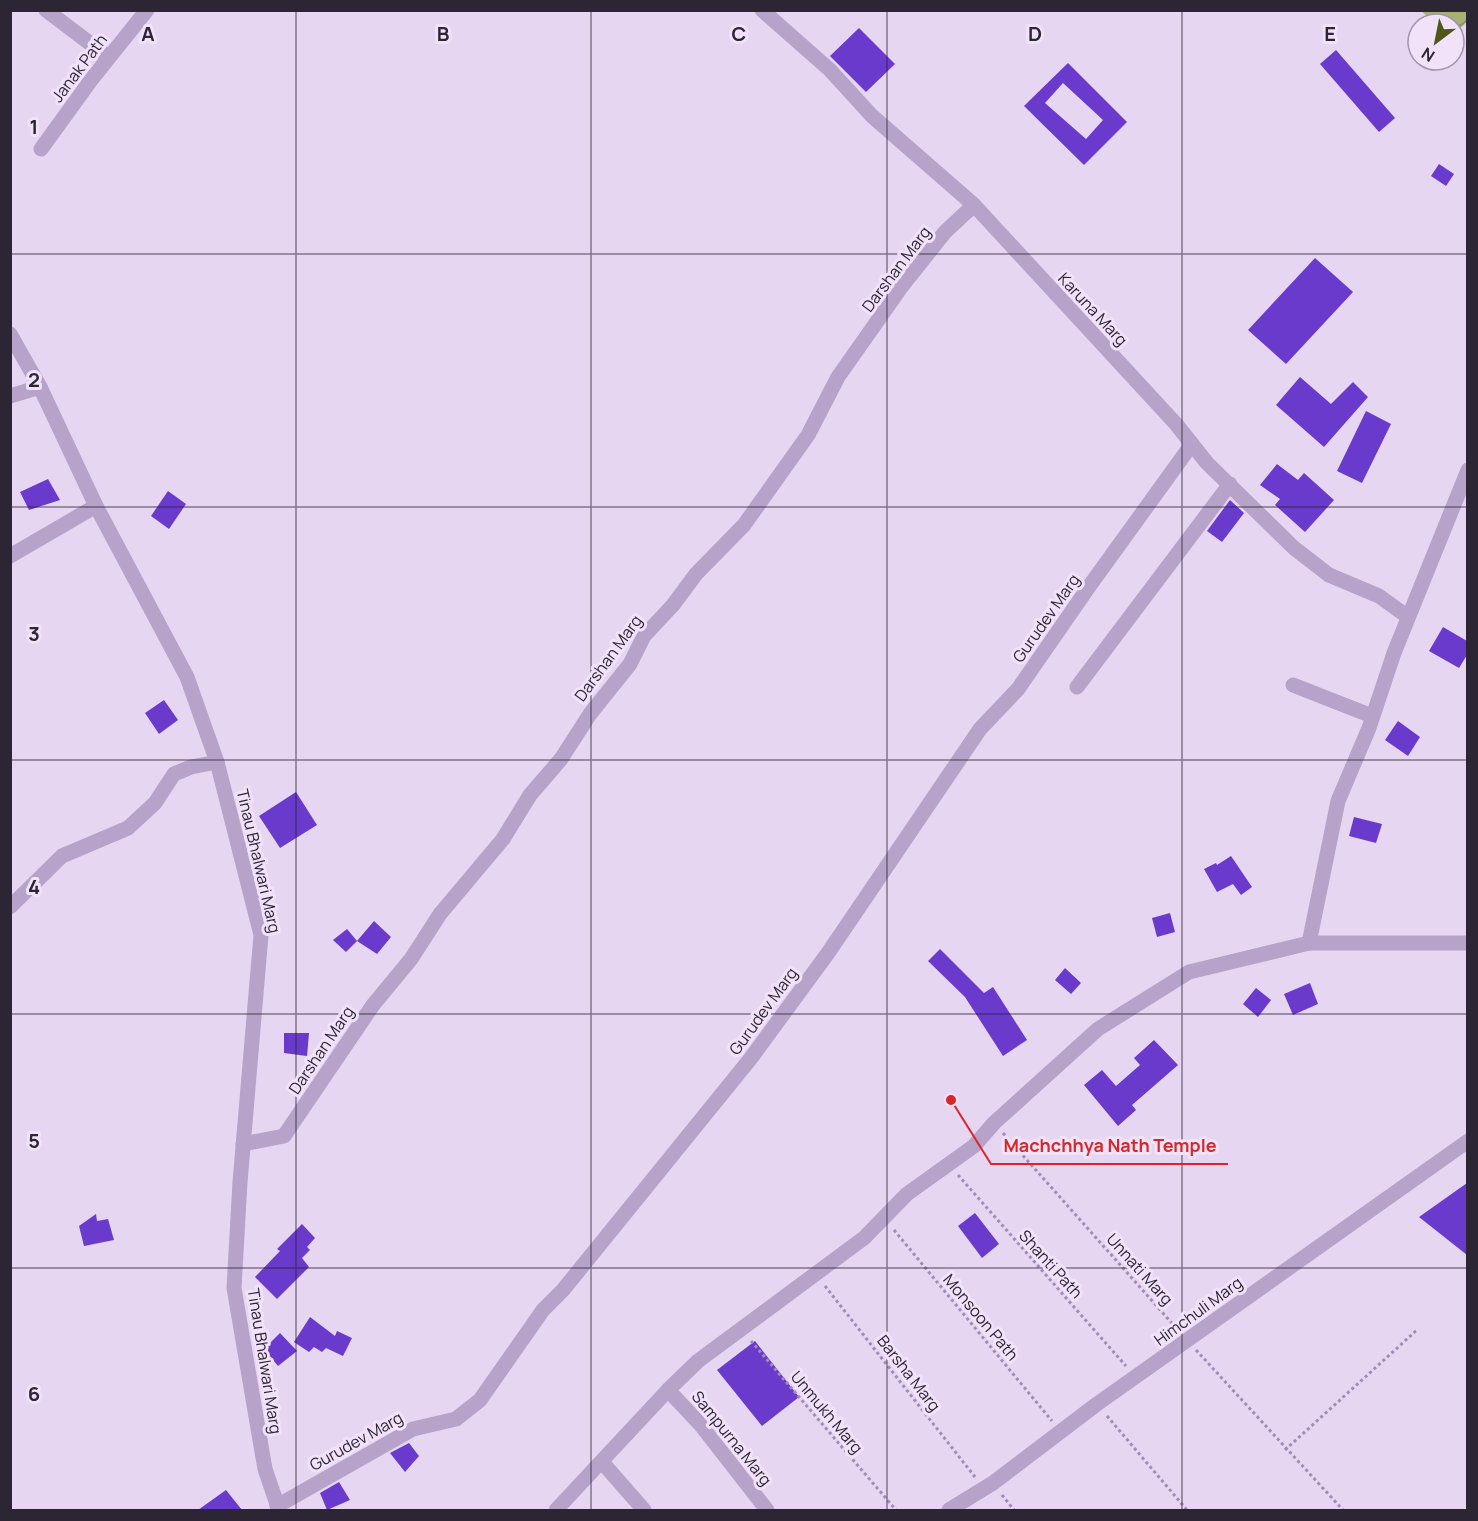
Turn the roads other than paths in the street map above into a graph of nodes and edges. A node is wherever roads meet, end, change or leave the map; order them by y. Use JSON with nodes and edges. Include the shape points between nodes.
{"nodes":[{"id":1,"x":46,"y":10,"type":"edge"},
{"id":2,"x":147,"y":10,"type":"edge"},
{"id":3,"x":762,"y":10,"type":"edge"},
{"id":4,"x":108,"y":57,"type":"junction"},
{"id":5,"x":41,"y":149,"type":"dead end"},
{"id":6,"x":974,"y":206,"type":"junction"},
{"id":7,"x":10,"y":333,"type":"edge"},
{"id":8,"x":40,"y":387,"type":"junction"},
{"id":9,"x":10,"y":396,"type":"edge"},
{"id":10,"x":1192,"y":444,"type":"junction"},
{"id":11,"x":1467,"y":470,"type":"edge"},
{"id":12,"x":1230,"y":484,"type":"junction"},
{"id":13,"x":96,"y":506,"type":"junction"},
{"id":14,"x":10,"y":556,"type":"edge"},
{"id":15,"x":1408,"y":617,"type":"junction"},
{"id":16,"x":1293,"y":685,"type":"dead end"},
{"id":17,"x":1077,"y":687,"type":"dead end"},
{"id":18,"x":1372,"y":716,"type":"junction"},
{"id":19,"x":217,"y":762,"type":"junction"},
{"id":20,"x":10,"y":907,"type":"edge"},
{"id":21,"x":1309,"y":943,"type":"junction"},
{"id":22,"x":1467,"y":943,"type":"edge"},
{"id":23,"x":1467,"y":1141,"type":"edge"},
{"id":24,"x":243,"y":1144,"type":"junction"},
{"id":25,"x":668,"y":1390,"type":"junction"},
{"id":26,"x":602,"y":1462,"type":"junction"},
{"id":27,"x":278,"y":1508,"type":"edge"},
{"id":28,"x":556,"y":1510,"type":"edge"},
{"id":29,"x":644,"y":1510,"type":"edge"},
{"id":30,"x":767,"y":1510,"type":"edge"},
{"id":31,"x":949,"y":1510,"type":"edge"}],
"edges":[{"from":1,"to":4,"type":"street"},
{"from":2,"to":4,"type":"street","name":"Janak Path"},
{"from":3,"to":6,"type":"street","name":"Karuna Marg","via":[[830,70],[872,116]]},
{"from":4,"to":5,"type":"street","name":"Janak Path"},
{"from":6,"to":10,"type":"street","name":"Karuna Marg"},
{"from":6,"to":24,"type":"street","name":"Darshan Marg","via":[[945,232],[902,286],[838,377],[808,435],[744,525],[644,636],[630,664],[530,795],[503,839],[440,914],[411,959],[373,1005],[284,1136]]},
{"from":7,"to":8,"type":"street","name":"Tinau Bhalwari Marg"},
{"from":8,"to":9,"type":"street"},
{"from":8,"to":13,"type":"street","name":"Tinau Bhalwari Marg"},
{"from":10,"to":12,"type":"street","name":"Karuna Marg"},
{"from":10,"to":27,"type":"street","name":"Gurudev Marg","via":[[1018,689],[980,729],[828,953],[751,1058],[678,1152],[543,1310],[480,1400],[456,1419],[413,1429]]},
{"from":11,"to":15,"type":"street"},
{"from":12,"to":15,"type":"street","name":"Karuna Marg","via":[[1294,548],[1329,575],[1379,596]]},
{"from":12,"to":17,"type":"street"},
{"from":13,"to":14,"type":"street"},
{"from":13,"to":19,"type":"street","name":"Tinau Bhalwari Marg","via":[[187,677]]},
{"from":15,"to":18,"type":"street"},
{"from":16,"to":18,"type":"street"},
{"from":18,"to":21,"type":"street","via":[[1338,801]]},
{"from":19,"to":20,"type":"street","via":[[174,774],[155,803],[128,828],[62,856]]},
{"from":19,"to":24,"type":"street","name":"Tinau Bhalwari Marg","via":[[261,935]]},
{"from":21,"to":22,"type":"street"},
{"from":21,"to":25,"type":"street","via":[[1189,972],[1098,1029],[994,1123],[974,1146],[907,1194],[864,1238],[698,1361]]},
{"from":23,"to":31,"type":"street","name":"Himchuli Marg"},
{"from":24,"to":27,"type":"street","name":"Tinau Bhalwari Marg","via":[[234,1288],[265,1469]]},
{"from":25,"to":26,"type":"street"},
{"from":25,"to":30,"type":"street","name":"Sampurna Marg","via":[[700,1424]]},
{"from":26,"to":28,"type":"street"},
{"from":26,"to":29,"type":"street"}]}
